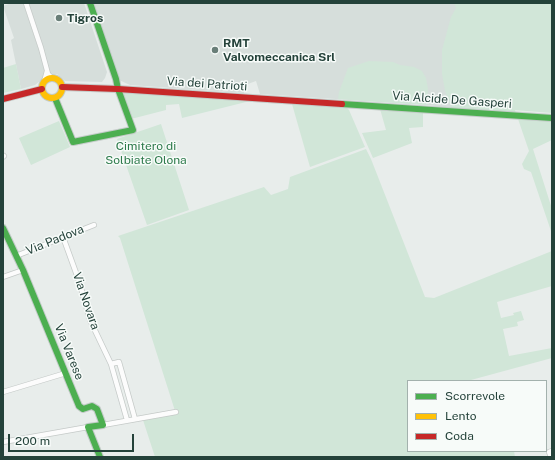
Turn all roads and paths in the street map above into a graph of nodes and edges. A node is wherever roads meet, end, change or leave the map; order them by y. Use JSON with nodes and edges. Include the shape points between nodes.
{"nodes":[{"id":1,"x":26,"y":3,"type":"edge"},
{"id":2,"x":90,"y":3,"type":"edge"},
{"id":3,"x":47,"y":71,"type":"junction"},
{"id":4,"x":52,"y":78,"type":"junction"},
{"id":5,"x":44,"y":82,"type":"junction"},
{"id":6,"x":62,"y":87,"type":"junction"},
{"id":7,"x":42,"y":89,"type":"junction"},
{"id":8,"x":118,"y":89,"type":"junction"},
{"id":9,"x":3,"y":98,"type":"edge"},
{"id":10,"x":55,"y":98,"type":"junction"},
{"id":11,"x":350,"y":104,"type":"joint"},
{"id":12,"x":552,"y":118,"type":"edge"},
{"id":13,"x":94,"y":225,"type":"dead end"},
{"id":14,"x":3,"y":228,"type":"edge"},
{"id":15,"x":63,"y":237,"type":"junction"},
{"id":16,"x":16,"y":256,"type":"junction"},
{"id":17,"x":23,"y":270,"type":"junction"},
{"id":18,"x":3,"y":277,"type":"edge"},
{"id":19,"x":111,"y":364,"type":"junction"},
{"id":20,"x":66,"y":374,"type":"junction"},
{"id":21,"x":3,"y":392,"type":"edge"},
{"id":22,"x":176,"y":412,"type":"dead end"},
{"id":23,"x":135,"y":419,"type":"junction"},
{"id":24,"x":127,"y":420,"type":"junction"},
{"id":25,"x":103,"y":425,"type":"junction"},
{"id":26,"x":88,"y":427,"type":"junction"},
{"id":27,"x":3,"y":442,"type":"edge"},
{"id":28,"x":100,"y":457,"type":"edge"}],
"edges":[{"from":1,"to":3,"type":"street"},
{"from":2,"to":8,"type":"street"},
{"from":3,"to":4,"type":"street"},
{"from":3,"to":5,"type":"street"},
{"from":4,"to":5,"type":"street"},
{"from":4,"to":6,"type":"street","via":[[58,80]]},
{"from":5,"to":7,"type":"street"},
{"from":6,"to":8,"type":"street","name":"Via dei Patrioti"},
{"from":6,"to":10,"type":"street","via":[[61,94]]},
{"from":7,"to":9,"type":"street"},
{"from":7,"to":10,"type":"street","via":[[48,98]]},
{"from":8,"to":10,"type":"street","via":[[133,130],[73,142]]},
{"from":8,"to":11,"type":"street","name":"Via dei Patrioti"},
{"from":11,"to":12,"type":"street","name":"Via Alcide De Gasperi"},
{"from":13,"to":15,"type":"street","name":"Via Padova"},
{"from":14,"to":16,"type":"street","name":"Via Varese"},
{"from":15,"to":16,"type":"street","name":"Via Padova"},
{"from":15,"to":19,"type":"street","name":"Via Novara","via":[[90,320]]},
{"from":16,"to":17,"type":"street","name":"Via Varese"},
{"from":17,"to":18,"type":"street"},
{"from":17,"to":20,"type":"street","name":"Via Varese"},
{"from":19,"to":23,"type":"street","name":"Via Novara","via":[[119,362]]},
{"from":19,"to":24,"type":"street","name":"Via Novara"},
{"from":20,"to":21,"type":"street"},
{"from":20,"to":25,"type":"street","name":"Via Varese","via":[[80,408],[96,408]]},
{"from":22,"to":23,"type":"street"},
{"from":23,"to":24,"type":"street"},
{"from":24,"to":25,"type":"street"},
{"from":25,"to":26,"type":"street"},
{"from":26,"to":27,"type":"street"},
{"from":26,"to":28,"type":"street"}]}
